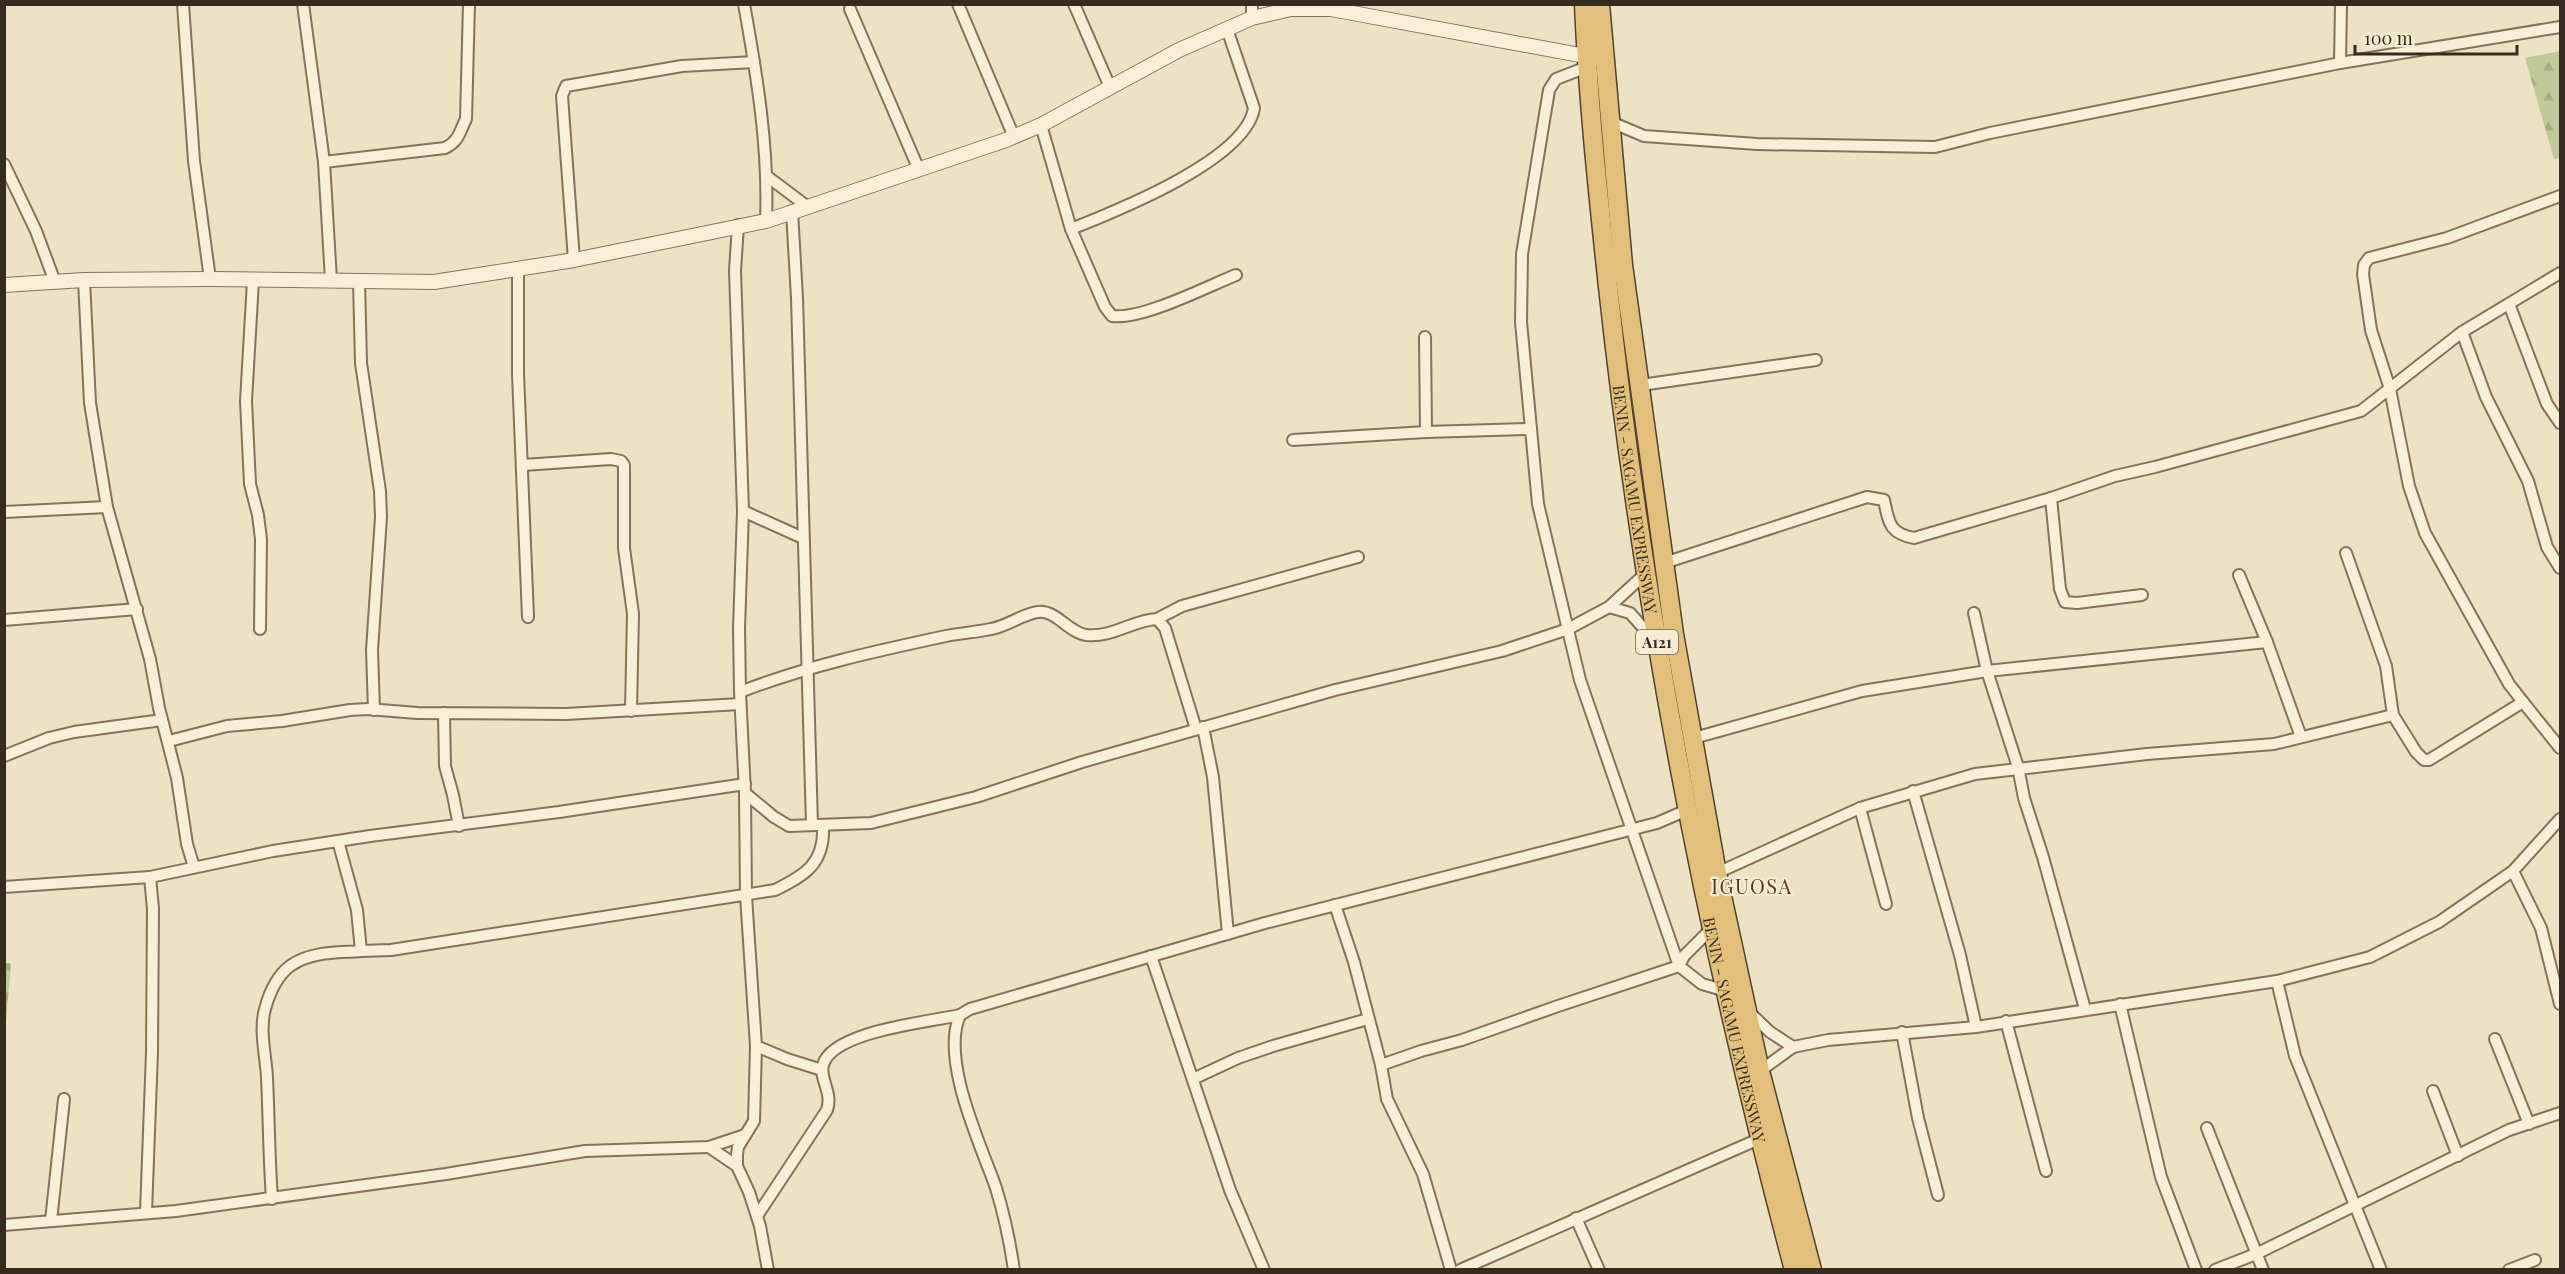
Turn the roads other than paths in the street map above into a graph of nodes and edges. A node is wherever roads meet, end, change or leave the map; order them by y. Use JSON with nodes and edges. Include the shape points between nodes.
{"nodes":[{"id":1,"x":183,"y":4,"type":"edge"},
{"id":2,"x":303,"y":4,"type":"edge"},
{"id":3,"x":469,"y":4,"type":"edge"},
{"id":4,"x":744,"y":4,"type":"edge"},
{"id":5,"x":958,"y":4,"type":"edge"},
{"id":6,"x":1074,"y":4,"type":"edge"},
{"id":7,"x":1584,"y":4,"type":"edge"},
{"id":8,"x":1600,"y":4,"type":"edge"},
{"id":9,"x":2341,"y":4,"type":"edge"},
{"id":10,"x":850,"y":9,"type":"dead end"},
{"id":11,"x":1252,"y":11,"type":"edge"},
{"id":12,"x":2560,"y":27,"type":"edge"},
{"id":13,"x":1227,"y":29,"type":"junction"},
{"id":14,"x":1605,"y":58,"type":"junction"},
{"id":15,"x":754,"y":62,"type":"junction"},
{"id":16,"x":1587,"y":62,"type":"junction"},
{"id":17,"x":2340,"y":63,"type":"junction"},
{"id":18,"x":1110,"y":87,"type":"junction"},
{"id":19,"x":1611,"y":122,"type":"junction"},
{"id":20,"x":1041,"y":125,"type":"junction"},
{"id":21,"x":1014,"y":137,"type":"junction"},
{"id":22,"x":324,"y":162,"type":"junction"},
{"id":23,"x":4,"y":164,"type":"edge"},
{"id":24,"x":919,"y":170,"type":"junction"},
{"id":25,"x":768,"y":177,"type":"junction"},
{"id":26,"x":2560,"y":196,"type":"edge"},
{"id":27,"x":808,"y":207,"type":"junction"},
{"id":28,"x":792,"y":211,"type":"junction"},
{"id":29,"x":766,"y":221,"type":"junction"},
{"id":30,"x":738,"y":225,"type":"junction"},
{"id":31,"x":1071,"y":229,"type":"junction"},
{"id":32,"x":574,"y":260,"type":"junction"},
{"id":33,"x":518,"y":269,"type":"junction"},
{"id":34,"x":2560,"y":273,"type":"edge"},
{"id":35,"x":1236,"y":275,"type":"dead end"},
{"id":36,"x":210,"y":279,"type":"junction"},
{"id":37,"x":84,"y":280,"type":"junction"},
{"id":38,"x":331,"y":280,"type":"junction"},
{"id":39,"x":253,"y":281,"type":"junction"},
{"id":40,"x":359,"y":281,"type":"junction"},
{"id":41,"x":55,"y":282,"type":"junction"},
{"id":42,"x":4,"y":285,"type":"edge"},
{"id":43,"x":2509,"y":304,"type":"junction"},
{"id":44,"x":2462,"y":332,"type":"junction"},
{"id":45,"x":1425,"y":337,"type":"dead end"},
{"id":46,"x":1816,"y":360,"type":"dead end"},
{"id":47,"x":1641,"y":385,"type":"junction"},
{"id":48,"x":2390,"y":389,"type":"junction"},
{"id":49,"x":2560,"y":423,"type":"edge"},
{"id":50,"x":1530,"y":429,"type":"junction"},
{"id":51,"x":1426,"y":432,"type":"junction"},
{"id":52,"x":1293,"y":440,"type":"dead end"},
{"id":53,"x":523,"y":465,"type":"junction"},
{"id":54,"x":2050,"y":498,"type":"junction"},
{"id":55,"x":107,"y":507,"type":"junction"},
{"id":56,"x":743,"y":511,"type":"junction"},
{"id":57,"x":4,"y":512,"type":"edge"},
{"id":58,"x":803,"y":538,"type":"junction"},
{"id":59,"x":2346,"y":553,"type":"dead end"},
{"id":60,"x":1358,"y":557,"type":"dead end"},
{"id":61,"x":1664,"y":563,"type":"junction"},
{"id":62,"x":2560,"y":568,"type":"edge"},
{"id":63,"x":1645,"y":573,"type":"junction"},
{"id":64,"x":2239,"y":575,"type":"dead end"},
{"id":65,"x":2142,"y":595,"type":"dead end"},
{"id":66,"x":1609,"y":607,"type":"junction"},
{"id":67,"x":137,"y":609,"type":"junction"},
{"id":68,"x":1974,"y":613,"type":"dead end"},
{"id":69,"x":528,"y":616,"type":"dead end"},
{"id":70,"x":1157,"y":619,"type":"junction"},
{"id":71,"x":4,"y":620,"type":"edge"},
{"id":72,"x":260,"y":629,"type":"dead end"},
{"id":73,"x":1568,"y":629,"type":"junction"},
{"id":74,"x":2267,"y":642,"type":"junction"},
{"id":75,"x":1658,"y":645,"type":"junction"},
{"id":76,"x":808,"y":668,"type":"junction"},
{"id":77,"x":1987,"y":671,"type":"junction"},
{"id":78,"x":740,"y":698,"type":"junction"},
{"id":79,"x":2523,"y":702,"type":"junction"},
{"id":80,"x":374,"y":710,"type":"junction"},
{"id":81,"x":631,"y":711,"type":"junction"},
{"id":82,"x":444,"y":713,"type":"junction"},
{"id":83,"x":2393,"y":716,"type":"junction"},
{"id":84,"x":162,"y":720,"type":"junction"},
{"id":85,"x":1199,"y":728,"type":"junction"},
{"id":86,"x":2301,"y":737,"type":"junction"},
{"id":87,"x":1694,"y":738,"type":"junction"},
{"id":88,"x":169,"y":741,"type":"junction"},
{"id":89,"x":2560,"y":748,"type":"edge"},
{"id":90,"x":4,"y":756,"type":"edge"},
{"id":91,"x":2018,"y":767,"type":"junction"},
{"id":92,"x":745,"y":789,"type":"junction"},
{"id":93,"x":1913,"y":791,"type":"junction"},
{"id":94,"x":1860,"y":808,"type":"junction"},
{"id":95,"x":1687,"y":810,"type":"junction"},
{"id":96,"x":2560,"y":819,"type":"edge"},
{"id":97,"x":818,"y":825,"type":"junction"},
{"id":98,"x":459,"y":826,"type":"junction"},
{"id":99,"x":1632,"y":828,"type":"junction"},
{"id":100,"x":338,"y":841,"type":"junction"},
{"id":101,"x":194,"y":867,"type":"junction"},
{"id":102,"x":2513,"y":871,"type":"junction"},
{"id":103,"x":1717,"y":873,"type":"junction"},
{"id":104,"x":150,"y":877,"type":"junction"},
{"id":105,"x":4,"y":887,"type":"edge"},
{"id":106,"x":746,"y":896,"type":"junction"},
{"id":107,"x":1886,"y":904,"type":"dead end"},
{"id":108,"x":1335,"y":905,"type":"junction"},
{"id":109,"x":1712,"y":928,"type":"junction"},
{"id":110,"x":1228,"y":934,"type":"junction"},
{"id":111,"x":361,"y":951,"type":"junction"},
{"id":112,"x":1152,"y":956,"type":"junction"},
{"id":113,"x":1679,"y":966,"type":"junction"},
{"id":114,"x":2277,"y":981,"type":"junction"},
{"id":115,"x":1726,"y":991,"type":"junction"},
{"id":116,"x":2120,"y":1004,"type":"junction"},
{"id":117,"x":2560,"y":1004,"type":"edge"},
{"id":118,"x":2085,"y":1009,"type":"junction"},
{"id":119,"x":1747,"y":1010,"type":"junction"},
{"id":120,"x":960,"y":1015,"type":"junction"},
{"id":121,"x":1368,"y":1018,"type":"junction"},
{"id":122,"x":2006,"y":1021,"type":"junction"},
{"id":123,"x":1976,"y":1027,"type":"junction"},
{"id":124,"x":1902,"y":1032,"type":"junction"},
{"id":125,"x":2495,"y":1039,"type":"dead end"},
{"id":126,"x":756,"y":1046,"type":"junction"},
{"id":127,"x":1793,"y":1047,"type":"junction"},
{"id":128,"x":1381,"y":1065,"type":"junction"},
{"id":129,"x":822,"y":1070,"type":"junction"},
{"id":130,"x":1760,"y":1071,"type":"junction"},
{"id":131,"x":1193,"y":1079,"type":"junction"},
{"id":132,"x":2433,"y":1091,"type":"dead end"},
{"id":133,"x":64,"y":1099,"type":"dead end"},
{"id":134,"x":2560,"y":1113,"type":"edge"},
{"id":135,"x":2529,"y":1124,"type":"junction"},
{"id":136,"x":2207,"y":1128,"type":"dead end"},
{"id":137,"x":745,"y":1135,"type":"junction"},
{"id":138,"x":1759,"y":1138,"type":"junction"},
{"id":139,"x":709,"y":1147,"type":"junction"},
{"id":140,"x":1780,"y":1149,"type":"junction"},
{"id":141,"x":2458,"y":1155,"type":"junction"},
{"id":142,"x":737,"y":1166,"type":"junction"},
{"id":143,"x":2046,"y":1170,"type":"dead end"},
{"id":144,"x":1938,"y":1195,"type":"dead end"},
{"id":145,"x":272,"y":1198,"type":"junction"},
{"id":146,"x":2355,"y":1207,"type":"junction"},
{"id":147,"x":146,"y":1212,"type":"junction"},
{"id":148,"x":757,"y":1216,"type":"junction"},
{"id":149,"x":1576,"y":1218,"type":"junction"},
{"id":150,"x":51,"y":1221,"type":"junction"},
{"id":151,"x":4,"y":1225,"type":"edge"},
{"id":152,"x":2256,"y":1254,"type":"junction"},
{"id":153,"x":2535,"y":1260,"type":"dead end"},
{"id":154,"x":768,"y":1269,"type":"edge"},
{"id":155,"x":1014,"y":1269,"type":"edge"},
{"id":156,"x":1264,"y":1269,"type":"edge"},
{"id":157,"x":1451,"y":1269,"type":"edge"},
{"id":158,"x":1460,"y":1269,"type":"edge"},
{"id":159,"x":1599,"y":1269,"type":"edge"},
{"id":160,"x":1794,"y":1269,"type":"edge"},
{"id":161,"x":1812,"y":1269,"type":"edge"},
{"id":162,"x":2196,"y":1269,"type":"edge"},
{"id":163,"x":2215,"y":1269,"type":"edge"},
{"id":164,"x":2263,"y":1269,"type":"edge"},
{"id":165,"x":2380,"y":1269,"type":"edge"},
{"id":166,"x":2509,"y":1269,"type":"edge"}],
"edges":[{"from":1,"to":36,"type":"street","via":[[194,161]]},
{"from":2,"to":22,"type":"street"},
{"from":3,"to":22,"type":"street","via":[[466,119],[455,143],[445,148]]},
{"from":4,"to":15,"type":"street"},
{"from":5,"to":21,"type":"street"},
{"from":6,"to":18,"type":"street"},
{"from":7,"to":16,"type":"highway","name":"BENIN - SAGAMU EXPRESSWAY","number":"A121"},
{"from":8,"to":14,"type":"highway","number":"A121"},
{"from":9,"to":17,"type":"street"},
{"from":10,"to":24,"type":"street"},
{"from":11,"to":13,"type":"street"},
{"from":11,"to":16,"type":"street","via":[[1331,9]]},
{"from":12,"to":17,"type":"street"},
{"from":13,"to":18,"type":"street"},
{"from":13,"to":31,"type":"street","via":[[1254,108],[1253,118],[1203,167],[1125,207]]},
{"from":14,"to":16,"type":"street"},
{"from":14,"to":19,"type":"highway","number":"A121"},
{"from":15,"to":25,"type":"street"},
{"from":15,"to":32,"type":"street","via":[[682,66],[566,86],[562,96]]},
{"from":16,"to":50,"type":"street","via":[[1551,84],[1522,254],[1521,322]]},
{"from":16,"to":63,"type":"highway","name":"BENIN - SAGAMU EXPRESSWAY","number":"A121","via":[[1621,408]]},
{"from":17,"to":19,"type":"street","via":[[1935,147],[1757,144],[1644,136]]},
{"from":18,"to":20,"type":"street"},
{"from":19,"to":47,"type":"highway","number":"A121","via":[[1623,265]]},
{"from":20,"to":21,"type":"street"},
{"from":20,"to":31,"type":"street"},
{"from":21,"to":24,"type":"street"},
{"from":22,"to":38,"type":"street"},
{"from":23,"to":41,"type":"street"},
{"from":24,"to":27,"type":"street"},
{"from":25,"to":27,"type":"street"},
{"from":25,"to":29,"type":"street"},
{"from":26,"to":48,"type":"street","via":[[2448,238],[2369,258],[2363,274],[2371,330]]},
{"from":27,"to":28,"type":"street"},
{"from":28,"to":29,"type":"street"},
{"from":28,"to":58,"type":"street"},
{"from":29,"to":30,"type":"street"},
{"from":30,"to":32,"type":"street"},
{"from":30,"to":56,"type":"street","via":[[735,271]]},
{"from":31,"to":35,"type":"street","via":[[1112,316],[1141,312]]},
{"from":32,"to":33,"type":"street"},
{"from":33,"to":40,"type":"street","via":[[434,282]]},
{"from":33,"to":53,"type":"street"},
{"from":34,"to":43,"type":"street"},
{"from":36,"to":37,"type":"street"},
{"from":36,"to":39,"type":"street"},
{"from":37,"to":41,"type":"street"},
{"from":37,"to":55,"type":"street","via":[[90,403]]},
{"from":38,"to":39,"type":"street"},
{"from":38,"to":40,"type":"street"},
{"from":39,"to":72,"type":"street","via":[[246,401],[250,483],[261,539]]},
{"from":40,"to":80,"type":"street","via":[[361,363],[380,509],[372,651]]},
{"from":41,"to":42,"type":"street"},
{"from":43,"to":44,"type":"street"},
{"from":43,"to":49,"type":"street","via":[[2547,404]]},
{"from":44,"to":48,"type":"street"},
{"from":44,"to":62,"type":"street","via":[[2486,397],[2528,481],[2547,547]]},
{"from":45,"to":51,"type":"street"},
{"from":46,"to":47,"type":"street"},
{"from":47,"to":61,"type":"highway","number":"A121"},
{"from":48,"to":54,"type":"street","via":[[2361,411],[2115,476]]},
{"from":48,"to":79,"type":"street","via":[[2409,486],[2425,533],[2509,684]]},
{"from":50,"to":51,"type":"street"},
{"from":50,"to":73,"type":"street","via":[[1538,504]]},
{"from":51,"to":52,"type":"street"},
{"from":53,"to":69,"type":"street"},
{"from":53,"to":81,"type":"street","via":[[611,459],[624,465],[624,556],[633,614]]},
{"from":54,"to":61,"type":"street","via":[[1914,538],[1900,535],[1892,528],[1884,500],[1867,496]]},
{"from":54,"to":65,"type":"street","via":[[2065,602]]},
{"from":55,"to":57,"type":"street"},
{"from":55,"to":67,"type":"street"},
{"from":56,"to":58,"type":"street"},
{"from":56,"to":78,"type":"street"},
{"from":58,"to":76,"type":"street"},
{"from":59,"to":83,"type":"street","via":[[2386,666]]},
{"from":60,"to":70,"type":"street","via":[[1182,606]]},
{"from":61,"to":87,"type":"highway","number":"A121"},
{"from":63,"to":66,"type":"street"},
{"from":63,"to":75,"type":"highway","name":"BENIN - SAGAMU EXPRESSWAY","number":"A121"},
{"from":64,"to":74,"type":"street"},
{"from":66,"to":73,"type":"street"},
{"from":66,"to":75,"type":"street","via":[[1630,613]]},
{"from":67,"to":71,"type":"street"},
{"from":67,"to":84,"type":"street"},
{"from":68,"to":77,"type":"street"},
{"from":70,"to":76,"type":"street","via":[[1108,633],[1085,635],[1048,613],[1036,612],[994,628]]},
{"from":70,"to":85,"type":"street","via":[[1165,628]]},
{"from":73,"to":85,"type":"street","via":[[1502,651],[1335,690]]},
{"from":73,"to":99,"type":"street","via":[[1580,680]]},
{"from":74,"to":77,"type":"street"},
{"from":74,"to":86,"type":"street"},
{"from":75,"to":95,"type":"highway","name":"BENIN - SAGAMU EXPRESSWAY","number":"A121"},
{"from":76,"to":78,"type":"street"},
{"from":76,"to":97,"type":"street"},
{"from":77,"to":87,"type":"street","via":[[1862,691]]},
{"from":77,"to":91,"type":"street"},
{"from":78,"to":81,"type":"street"},
{"from":78,"to":92,"type":"street"},
{"from":79,"to":83,"type":"street","via":[[2429,760],[2416,752]]},
{"from":79,"to":89,"type":"street"},
{"from":80,"to":82,"type":"street"},
{"from":80,"to":88,"type":"street","via":[[227,726]]},
{"from":81,"to":82,"type":"street"},
{"from":82,"to":98,"type":"street","via":[[445,766]]},
{"from":83,"to":86,"type":"street"},
{"from":84,"to":88,"type":"street"},
{"from":84,"to":90,"type":"street","via":[[74,732]]},
{"from":85,"to":97,"type":"street","via":[[976,797],[871,823]]},
{"from":85,"to":110,"type":"street","via":[[1214,777]]},
{"from":86,"to":91,"type":"street","via":[[2274,744]]},
{"from":87,"to":103,"type":"highway","number":"A121"},
{"from":88,"to":101,"type":"street"},
{"from":91,"to":93,"type":"street"},
{"from":91,"to":118,"type":"street"},
{"from":92,"to":97,"type":"street","via":[[789,826]]},
{"from":92,"to":98,"type":"street"},
{"from":92,"to":106,"type":"street"},
{"from":93,"to":94,"type":"street"},
{"from":93,"to":123,"type":"street","via":[[1960,955]]},
{"from":94,"to":103,"type":"street"},
{"from":94,"to":107,"type":"street"},
{"from":95,"to":99,"type":"street","via":[[1657,823]]},
{"from":95,"to":109,"type":"highway","name":"BENIN - SAGAMU EXPRESSWAY","number":"A121"},
{"from":96,"to":102,"type":"street"},
{"from":97,"to":106,"type":"street","via":[[818,857],[801,878],[775,890]]},
{"from":98,"to":100,"type":"street"},
{"from":99,"to":108,"type":"street"},
{"from":99,"to":113,"type":"street"},
{"from":100,"to":101,"type":"street"},
{"from":100,"to":111,"type":"street","via":[[357,910]]},
{"from":101,"to":104,"type":"street"},
{"from":102,"to":114,"type":"street","via":[[2439,922],[2370,957]]},
{"from":102,"to":117,"type":"street","via":[[2541,928]]},
{"from":103,"to":119,"type":"highway","number":"A121"},
{"from":104,"to":105,"type":"street"},
{"from":104,"to":147,"type":"street","via":[[152,1052]]},
{"from":106,"to":111,"type":"street","via":[[402,949]]},
{"from":106,"to":126,"type":"street"},
{"from":108,"to":110,"type":"street"},
{"from":108,"to":121,"type":"street"},
{"from":109,"to":113,"type":"street"},
{"from":109,"to":115,"type":"highway","name":"BENIN - SAGAMU EXPRESSWAY","number":"A121"},
{"from":110,"to":112,"type":"street"},
{"from":111,"to":145,"type":"street","via":[[312,955],[291,966],[279,978],[265,1010],[263,1039]]},
{"from":112,"to":120,"type":"street"},
{"from":112,"to":131,"type":"street"},
{"from":113,"to":115,"type":"street","via":[[1701,984]]},
{"from":113,"to":128,"type":"street"},
{"from":114,"to":116,"type":"street"},
{"from":114,"to":146,"type":"street","via":[[2295,1056]]},
{"from":115,"to":138,"type":"highway","name":"BENIN - SAGAMU EXPRESSWAY","number":"A121"},
{"from":116,"to":118,"type":"street"},
{"from":116,"to":162,"type":"street","via":[[2161,1177]]},
{"from":118,"to":122,"type":"street"},
{"from":119,"to":127,"type":"street"},
{"from":119,"to":130,"type":"highway","number":"A121"},
{"from":120,"to":129,"type":"street","via":[[858,1036],[831,1052]]},
{"from":120,"to":155,"type":"street","via":[[955,1034],[958,1074],[968,1116],[996,1190]]},
{"from":121,"to":128,"type":"street"},
{"from":121,"to":131,"type":"street","via":[[1238,1058]]},
{"from":122,"to":123,"type":"street"},
{"from":122,"to":143,"type":"street"},
{"from":123,"to":124,"type":"street"},
{"from":124,"to":127,"type":"street"},
{"from":124,"to":144,"type":"street"},
{"from":125,"to":135,"type":"street"},
{"from":126,"to":129,"type":"street"},
{"from":126,"to":137,"type":"street","via":[[754,1121]]},
{"from":127,"to":130,"type":"street"},
{"from":128,"to":157,"type":"street","via":[[1387,1099],[1423,1174]]},
{"from":129,"to":148,"type":"street","via":[[830,1097],[827,1110]]},
{"from":130,"to":140,"type":"highway","number":"A121"},
{"from":131,"to":156,"type":"street","via":[[1230,1190]]},
{"from":132,"to":141,"type":"street"},
{"from":133,"to":150,"type":"street"},
{"from":134,"to":135,"type":"street"},
{"from":135,"to":141,"type":"street"},
{"from":136,"to":152,"type":"street"},
{"from":137,"to":139,"type":"street"},
{"from":137,"to":142,"type":"street","via":[[738,1148]]},
{"from":138,"to":140,"type":"street"},
{"from":138,"to":149,"type":"street"},
{"from":138,"to":160,"type":"highway","name":"BENIN - SAGAMU EXPRESSWAY","number":"A121"},
{"from":139,"to":142,"type":"street"},
{"from":139,"to":145,"type":"street","via":[[585,1151]]},
{"from":140,"to":161,"type":"highway","number":"A121"},
{"from":141,"to":146,"type":"street"},
{"from":142,"to":148,"type":"street"},
{"from":145,"to":147,"type":"street"},
{"from":146,"to":152,"type":"street"},
{"from":146,"to":165,"type":"street"},
{"from":147,"to":150,"type":"street"},
{"from":148,"to":154,"type":"street"},
{"from":149,"to":158,"type":"street"},
{"from":149,"to":159,"type":"street"},
{"from":150,"to":151,"type":"street"},
{"from":152,"to":163,"type":"street"},
{"from":152,"to":164,"type":"street"},
{"from":153,"to":166,"type":"street"}]}
